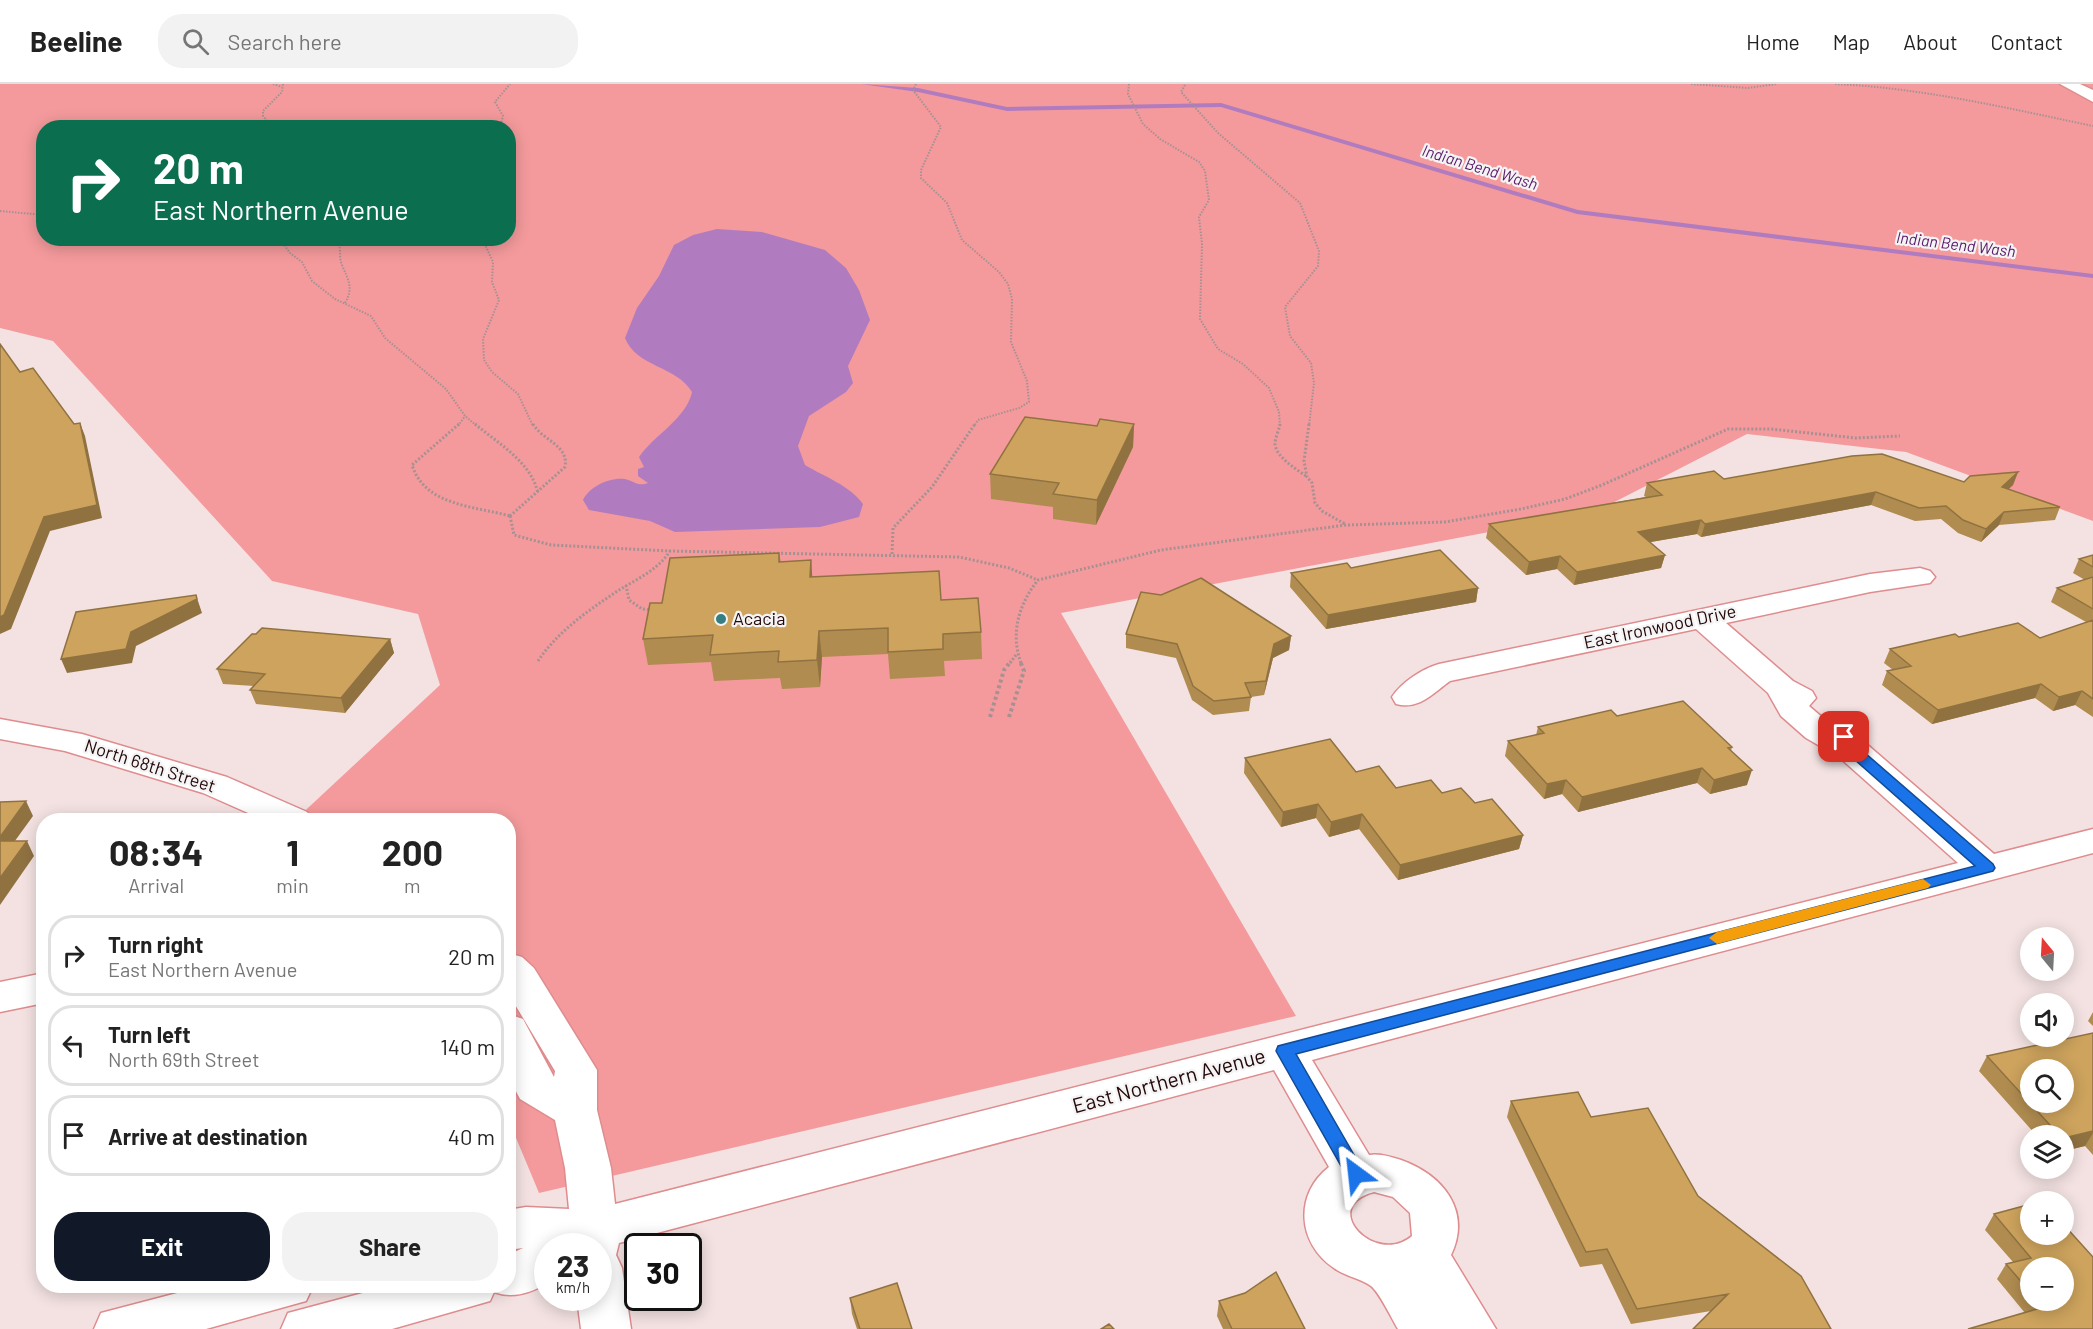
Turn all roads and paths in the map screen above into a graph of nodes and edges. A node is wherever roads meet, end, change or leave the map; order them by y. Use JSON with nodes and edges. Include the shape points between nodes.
{"nodes":[{"id":1,"x":273,"y":84,"type":"edge"},
{"id":2,"x":510,"y":84,"type":"edge"},
{"id":3,"x":916,"y":84,"type":"edge"},
{"id":4,"x":1129,"y":84,"type":"edge"},
{"id":5,"x":1692,"y":84,"type":"edge"},
{"id":6,"x":1777,"y":84,"type":"edge"},
{"id":7,"x":1835,"y":84,"type":"edge"},
{"id":8,"x":2068,"y":84,"type":"edge"},
{"id":9,"x":283,"y":85,"type":"edge"},
{"id":10,"x":1185,"y":85,"type":"edge"},
{"id":11,"x":2093,"y":97,"type":"edge"},
{"id":12,"x":266,"y":120,"type":"edge"},
{"id":13,"x":502,"y":120,"type":"edge"},
{"id":14,"x":2093,"y":126,"type":"edge"},
{"id":15,"x":0,"y":212,"type":"edge"},
{"id":16,"x":36,"y":214,"type":"edge"},
{"id":17,"x":285,"y":246,"type":"edge"},
{"id":18,"x":340,"y":246,"type":"edge"},
{"id":19,"x":486,"y":246,"type":"edge"},
{"id":20,"x":345,"y":303,"type":"junction"},
{"id":21,"x":465,"y":416,"type":"junction"},
{"id":22,"x":1900,"y":436,"type":"dead end"},
{"id":23,"x":1307,"y":477,"type":"junction"},
{"id":24,"x":538,"y":493,"type":"junction"},
{"id":25,"x":510,"y":516,"type":"junction"},
{"id":26,"x":1346,"y":525,"type":"junction"},
{"id":27,"x":670,"y":551,"type":"junction"},
{"id":28,"x":892,"y":554,"type":"junction"},
{"id":29,"x":1920,"y":577,"type":"dead end"},
{"id":30,"x":1038,"y":580,"type":"junction"},
{"id":31,"x":626,"y":585,"type":"junction"},
{"id":32,"x":657,"y":611,"type":"edge"},
{"id":33,"x":1702,"y":618,"type":"junction"},
{"id":34,"x":1016,"y":655,"type":"junction"},
{"id":35,"x":538,"y":661,"type":"dead end"},
{"id":36,"x":1408,"y":697,"type":"dead end"},
{"id":37,"x":990,"y":717,"type":"dead end"},
{"id":38,"x":1009,"y":717,"type":"dead end"},
{"id":39,"x":0,"y":729,"type":"edge"},
{"id":40,"x":278,"y":813,"type":"edge"},
{"id":41,"x":2093,"y":841,"type":"edge"},
{"id":42,"x":1988,"y":868,"type":"junction"},
{"id":43,"x":516,"y":974,"type":"edge"},
{"id":44,"x":36,"y":990,"type":"edge"},
{"id":45,"x":0,"y":997,"type":"edge"},
{"id":46,"x":516,"y":1047,"type":"edge"},
{"id":47,"x":1285,"y":1051,"type":"junction"},
{"id":48,"x":574,"y":1110,"type":"junction"},
{"id":49,"x":1356,"y":1174,"type":"junction"},
{"id":50,"x":516,"y":1229,"type":"edge"},
{"id":51,"x":544,"y":1233,"type":"edge"},
{"id":52,"x":588,"y":1233,"type":"edge"},
{"id":53,"x":612,"y":1241,"type":"edge"},
{"id":54,"x":1405,"y":1261,"type":"junction"},
{"id":55,"x":534,"y":1266,"type":"edge"},
{"id":56,"x":516,"y":1274,"type":"edge"},
{"id":57,"x":261,"y":1293,"type":"edge"},
{"id":58,"x":446,"y":1293,"type":"edge"},
{"id":59,"x":602,"y":1311,"type":"edge"},
{"id":60,"x":119,"y":1329,"type":"edge"},
{"id":61,"x":306,"y":1329,"type":"edge"},
{"id":62,"x":606,"y":1329,"type":"edge"},
{"id":63,"x":1425,"y":1329,"type":"edge"},
{"id":64,"x":1471,"y":1329,"type":"edge"}],
"edges":[{"from":1,"to":9,"type":"path"},
{"from":2,"to":13,"type":"path","via":[[495,102]]},
{"from":3,"to":28,"type":"path","via":[[913,90],[941,127],[921,178],[947,203],[962,241],[1008,283],[1013,302],[1010,338],[1031,391],[1029,402],[1019,408],[978,420],[932,487],[893,528]]},
{"from":4,"to":23,"type":"path","via":[[1128,94],[1143,124],[1199,162],[1205,171],[1209,200],[1199,216],[1202,326],[1218,349],[1257,375],[1269,388],[1279,412],[1275,444],[1292,466]]},
{"from":5,"to":6,"type":"path","via":[[1748,88]]},
{"from":7,"to":14,"type":"path","via":[[1939,94]]},
{"from":8,"to":11,"type":"street"},
{"from":9,"to":12,"type":"path","via":[[282,92],[263,111]]},
{"from":10,"to":23,"type":"path","via":[[1181,92],[1218,133],[1300,203],[1319,251],[1318,266],[1285,307],[1290,336],[1311,363],[1314,383],[1304,461]]},
{"from":15,"to":16,"type":"path"},
{"from":17,"to":20,"type":"path","via":[[302,262],[312,281]]},
{"from":18,"to":20,"type":"path","via":[[341,264],[350,277],[351,288]]},
{"from":19,"to":24,"type":"path","via":[[498,300],[482,339],[482,355],[489,371],[519,395],[538,432],[565,451],[567,459],[565,467]]},
{"from":20,"to":21,"type":"path","via":[[371,316],[385,338],[446,389]]},
{"from":21,"to":24,"type":"path","via":[[524,464]]},
{"from":21,"to":25,"type":"path","via":[[458,429],[417,457],[412,465],[413,475],[418,484],[449,502]]},
{"from":22,"to":26,"type":"path","via":[[1858,440],[1728,429],[1565,499],[1445,522]]},
{"from":23,"to":26,"type":"path","via":[[1322,512]]},
{"from":24,"to":25,"type":"path"},
{"from":25,"to":27,"type":"path","via":[[514,535],[551,545]]},
{"from":26,"to":30,"type":"path","via":[[1161,550]]},
{"from":27,"to":28,"type":"path"},
{"from":27,"to":31,"type":"path","via":[[664,563]]},
{"from":28,"to":30,"type":"path","via":[[959,557],[1009,568]]},
{"from":29,"to":33,"type":"street","name":"East Ironwood Drive","via":[[1870,583]]},
{"from":30,"to":34,"type":"path","via":[[1016,616]]},
{"from":31,"to":32,"type":"path","via":[[629,600],[642,609]]},
{"from":31,"to":35,"type":"path","via":[[544,650]]},
{"from":33,"to":36,"type":"street","name":"East Ironwood Drive","via":[[1439,674]]},
{"from":33,"to":42,"type":"street","via":[[1782,688],[1793,709],[1818,731],[1851,748]]},
{"from":34,"to":37,"type":"path","via":[[1004,670]]},
{"from":34,"to":38,"type":"path","via":[[1024,671]]},
{"from":39,"to":40,"type":"street","name":"North 68th Street","via":[[70,741],[215,785]]},
{"from":41,"to":42,"type":"street","name":"East Northern Avenue"},
{"from":42,"to":47,"type":"street","name":"East Northern Avenue"},
{"from":43,"to":48,"type":"street","via":[[576,1070]]},
{"from":44,"to":45,"type":"street"},
{"from":46,"to":48,"type":"street","via":[[535,1087]]},
{"from":47,"to":49,"type":"street"},
{"from":47,"to":53,"type":"street","name":"East Northern Avenue"},
{"from":48,"to":52,"type":"street","via":[[588,1168]]},
{"from":49,"to":54,"type":"street","via":[[1392,1176],[1410,1184],[1433,1210],[1437,1227],[1434,1242]]},
{"from":49,"to":54,"type":"street","via":[[1340,1181],[1329,1193],[1324,1208],[1334,1240],[1348,1254],[1366,1263]]},
{"from":50,"to":51,"type":"street","name":"East Northern Avenue","via":[[526,1227]]},
{"from":54,"to":63,"type":"street"},
{"from":54,"to":64,"type":"street"},
{"from":55,"to":56,"type":"street"},
{"from":57,"to":60,"type":"street"},
{"from":58,"to":61,"type":"street"},
{"from":59,"to":62,"type":"street"}]}
